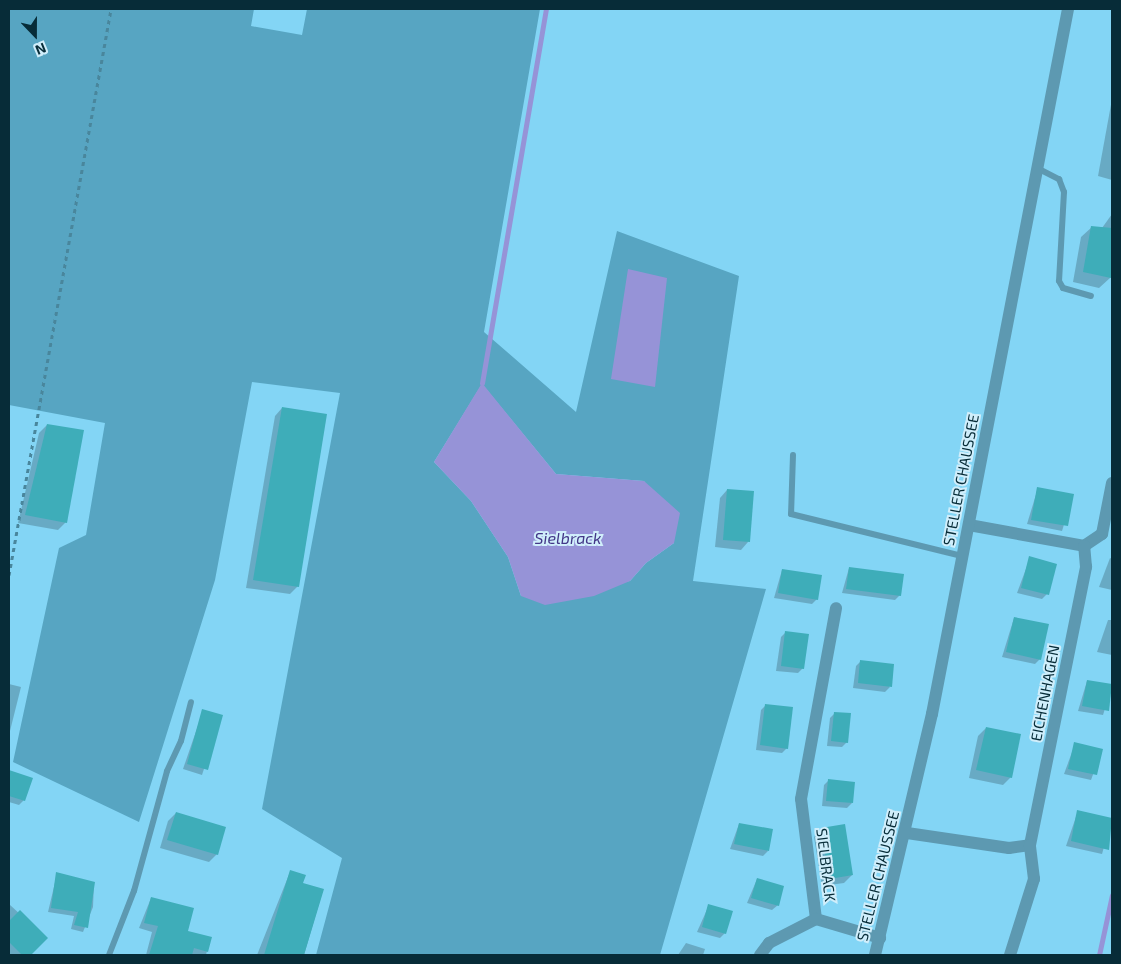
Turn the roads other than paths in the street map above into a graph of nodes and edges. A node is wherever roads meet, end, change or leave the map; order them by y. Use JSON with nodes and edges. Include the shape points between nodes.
{"nodes":[{"id":1,"x":1068,"y":9,"type":"edge"},
{"id":2,"x":1037,"y":168,"type":"junction"},
{"id":3,"x":1091,"y":296,"type":"dead end"},
{"id":4,"x":793,"y":455,"type":"dead end"},
{"id":5,"x":1112,"y":483,"type":"edge"},
{"id":6,"x":969,"y":525,"type":"junction"},
{"id":7,"x":1084,"y":546,"type":"junction"},
{"id":8,"x":962,"y":556,"type":"junction"},
{"id":9,"x":836,"y":608,"type":"dead end"},
{"id":10,"x":191,"y":702,"type":"dead end"},
{"id":11,"x":907,"y":833,"type":"junction"},
{"id":12,"x":1030,"y":845,"type":"junction"},
{"id":13,"x":816,"y":919,"type":"junction"},
{"id":14,"x":880,"y":938,"type":"junction"},
{"id":15,"x":110,"y":955,"type":"edge"},
{"id":16,"x":760,"y":955,"type":"edge"},
{"id":17,"x":875,"y":955,"type":"edge"},
{"id":18,"x":1010,"y":955,"type":"edge"}],
"edges":[{"from":1,"to":2,"type":"street","name":"STELLER CHAUSSEE"},
{"from":2,"to":3,"type":"lane","via":[[1059,179],[1064,192],[1059,281],[1063,288]]},
{"from":2,"to":6,"type":"street","name":"STELLER CHAUSSEE"},
{"from":4,"to":8,"type":"lane","via":[[791,514]]},
{"from":5,"to":7,"type":"street","via":[[1102,534]]},
{"from":6,"to":7,"type":"street"},
{"from":6,"to":8,"type":"street","name":"STELLER CHAUSSEE"},
{"from":7,"to":12,"type":"street","name":"EICHENHAGEN","via":[[1086,567]]},
{"from":8,"to":11,"type":"street","name":"STELLER CHAUSSEE"},
{"from":9,"to":13,"type":"street","name":"SIELBRACK","via":[[801,800]]},
{"from":10,"to":15,"type":"lane","via":[[167,771],[136,883]]},
{"from":11,"to":12,"type":"street","via":[[1010,848]]},
{"from":11,"to":14,"type":"street","name":"STELLER CHAUSSEE"},
{"from":12,"to":18,"type":"street","name":"EICHENHAGEN","via":[[1034,879]]},
{"from":13,"to":14,"type":"street"},
{"from":13,"to":16,"type":"street","via":[[769,944]]},
{"from":14,"to":17,"type":"street","name":"STELLER CHAUSSEE"}]}
